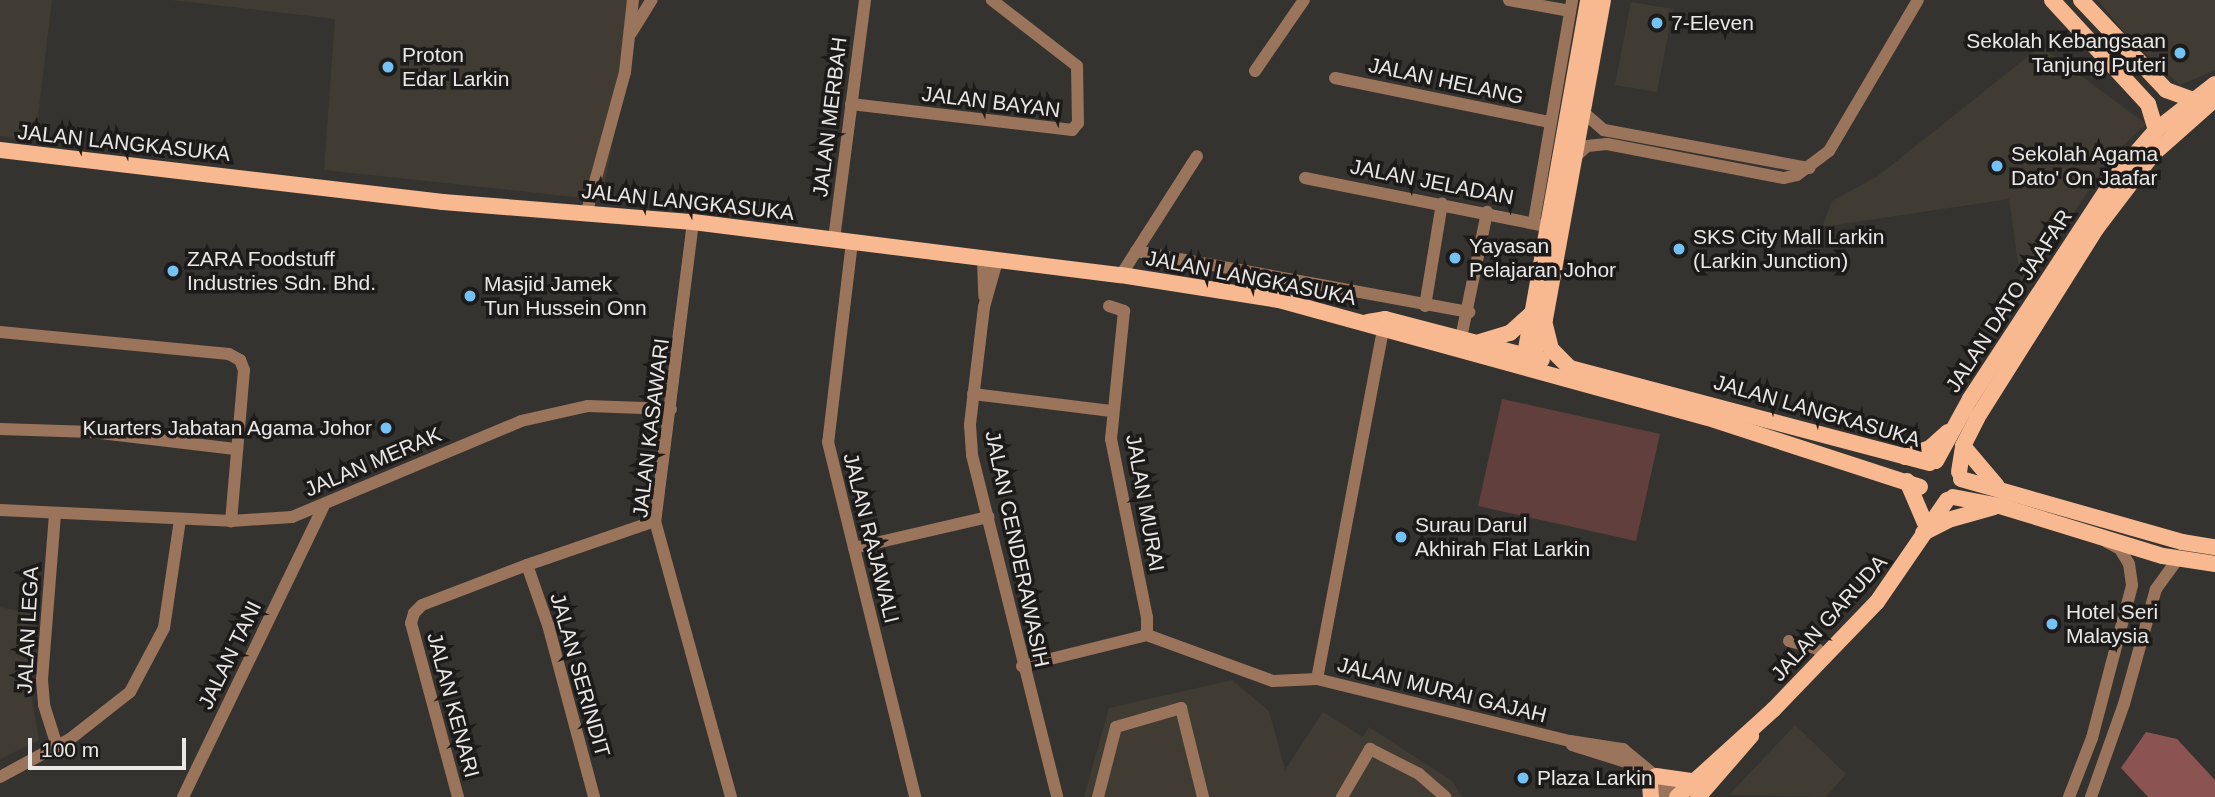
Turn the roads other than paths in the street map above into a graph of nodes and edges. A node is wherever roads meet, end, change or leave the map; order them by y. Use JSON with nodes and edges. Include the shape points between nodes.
{"nodes":[{"id":1,"x":633,"y":0,"type":"edge"},
{"id":2,"x":652,"y":0,"type":"edge"},
{"id":3,"x":865,"y":0,"type":"edge"},
{"id":4,"x":992,"y":0,"type":"edge"},
{"id":5,"x":1304,"y":0,"type":"edge"},
{"id":6,"x":1509,"y":0,"type":"edge"},
{"id":7,"x":1918,"y":0,"type":"edge"},
{"id":8,"x":2052,"y":0,"type":"edge"},
{"id":9,"x":2081,"y":0,"type":"edge"},
{"id":10,"x":1587,"y":6,"type":"edge"},
{"id":11,"x":629,"y":37,"type":"junction"},
{"id":12,"x":1255,"y":71,"type":"dead end"},
{"id":13,"x":1335,"y":78,"type":"dead end"},
{"id":14,"x":2215,"y":83,"type":"edge"},
{"id":15,"x":2191,"y":99,"type":"junction"},
{"id":16,"x":2215,"y":99,"type":"edge"},
{"id":17,"x":852,"y":104,"type":"junction"},
{"id":18,"x":1583,"y":112,"type":"junction"},
{"id":19,"x":1549,"y":122,"type":"junction"},
{"id":20,"x":2156,"y":130,"type":"junction"},
{"id":21,"x":0,"y":150,"type":"edge"},
{"id":22,"x":1197,"y":156,"type":"dead end"},
{"id":23,"x":1576,"y":156,"type":"junction"},
{"id":24,"x":1810,"y":168,"type":"junction"},
{"id":25,"x":1305,"y":178,"type":"dead end"},
{"id":26,"x":1441,"y":203,"type":"junction"},
{"id":27,"x":587,"y":211,"type":"junction"},
{"id":28,"x":1487,"y":212,"type":"junction"},
{"id":29,"x":1534,"y":221,"type":"junction"},
{"id":30,"x":693,"y":222,"type":"junction"},
{"id":31,"x":1551,"y":227,"type":"junction"},
{"id":32,"x":834,"y":239,"type":"junction"},
{"id":33,"x":852,"y":242,"type":"junction"},
{"id":34,"x":1136,"y":251,"type":"junction"},
{"id":35,"x":990,"y":261,"type":"junction"},
{"id":36,"x":1121,"y":275,"type":"junction"},
{"id":37,"x":1536,"y":303,"type":"junction"},
{"id":38,"x":1109,"y":306,"type":"dead end"},
{"id":39,"x":1425,"y":306,"type":"junction"},
{"id":40,"x":1469,"y":312,"type":"junction"},
{"id":41,"x":1545,"y":319,"type":"junction"},
{"id":42,"x":1384,"y":325,"type":"junction"},
{"id":43,"x":0,"y":332,"type":"edge"},
{"id":44,"x":1461,"y":338,"type":"junction"},
{"id":45,"x":1478,"y":342,"type":"junction"},
{"id":46,"x":1527,"y":361,"type":"junction"},
{"id":47,"x":1571,"y":369,"type":"junction"},
{"id":48,"x":973,"y":394,"type":"junction"},
{"id":49,"x":671,"y":409,"type":"junction"},
{"id":50,"x":1111,"y":411,"type":"junction"},
{"id":51,"x":1955,"y":425,"type":"junction"},
{"id":52,"x":0,"y":429,"type":"edge"},
{"id":53,"x":1963,"y":446,"type":"junction"},
{"id":54,"x":235,"y":449,"type":"junction"},
{"id":55,"x":1899,"y":458,"type":"junction"},
{"id":56,"x":1933,"y":462,"type":"junction"},
{"id":57,"x":1960,"y":475,"type":"junction"},
{"id":58,"x":1916,"y":486,"type":"junction"},
{"id":59,"x":1951,"y":499,"type":"junction"},
{"id":60,"x":2002,"y":499,"type":"junction"},
{"id":61,"x":323,"y":507,"type":"junction"},
{"id":62,"x":0,"y":510,"type":"edge"},
{"id":63,"x":302,"y":513,"type":"junction"},
{"id":64,"x":55,"y":514,"type":"junction"},
{"id":65,"x":988,"y":517,"type":"junction"},
{"id":66,"x":180,"y":520,"type":"junction"},
{"id":67,"x":231,"y":521,"type":"junction"},
{"id":68,"x":656,"y":521,"type":"junction"},
{"id":69,"x":313,"y":529,"type":"junction"},
{"id":70,"x":1923,"y":531,"type":"junction"},
{"id":71,"x":2091,"y":534,"type":"junction"},
{"id":72,"x":2215,"y":547,"type":"edge"},
{"id":73,"x":854,"y":548,"type":"junction"},
{"id":74,"x":2178,"y":559,"type":"junction"},
{"id":75,"x":2215,"y":564,"type":"edge"},
{"id":76,"x":527,"y":565,"type":"junction"},
{"id":77,"x":1147,"y":635,"type":"junction"},
{"id":78,"x":1789,"y":641,"type":"dead end"},
{"id":79,"x":1825,"y":656,"type":"junction"},
{"id":80,"x":1022,"y":666,"type":"junction"},
{"id":81,"x":1317,"y":679,"type":"junction"},
{"id":82,"x":1762,"y":720,"type":"junction"},
{"id":83,"x":57,"y":746,"type":"junction"},
{"id":84,"x":0,"y":777,"type":"edge"},
{"id":85,"x":1716,"y":779,"type":"junction"},
{"id":86,"x":1652,"y":785,"type":"edge"},
{"id":87,"x":1696,"y":789,"type":"edge"},
{"id":88,"x":183,"y":797,"type":"edge"},
{"id":89,"x":457,"y":797,"type":"edge"},
{"id":90,"x":594,"y":797,"type":"edge"},
{"id":91,"x":731,"y":797,"type":"edge"},
{"id":92,"x":915,"y":797,"type":"edge"},
{"id":93,"x":1057,"y":797,"type":"edge"},
{"id":94,"x":1098,"y":797,"type":"edge"},
{"id":95,"x":1203,"y":797,"type":"edge"},
{"id":96,"x":1342,"y":797,"type":"edge"},
{"id":97,"x":1444,"y":797,"type":"edge"},
{"id":98,"x":1675,"y":797,"type":"edge"},
{"id":99,"x":1715,"y":797,"type":"edge"},
{"id":100,"x":2070,"y":797,"type":"edge"},
{"id":101,"x":2091,"y":797,"type":"edge"}],
"edges":[{"from":1,"to":11,"type":"street"},
{"from":2,"to":11,"type":"street"},
{"from":3,"to":17,"type":"street","name":"JALAN MERBAH"},
{"from":4,"to":17,"type":"street","name":"JALAN BAYAN","via":[[1070,60],[1081,78],[1078,123],[1072,131]]},
{"from":5,"to":12,"type":"street"},
{"from":6,"to":10,"type":"street"},
{"from":7,"to":24,"type":"street","via":[[1829,151]]},
{"from":8,"to":20,"type":"main road","via":[[2148,104]]},
{"from":9,"to":15,"type":"main road","via":[[2166,90]]},
{"from":10,"to":18,"type":"main road"},
{"from":10,"to":19,"type":"street"},
{"from":10,"to":31,"type":"main road"},
{"from":11,"to":27,"type":"street","via":[[617,106]]},
{"from":13,"to":19,"type":"street","name":"JALAN HELANG"},
{"from":14,"to":15,"type":"main road","name":"JALAN DATO JAAFAR"},
{"from":15,"to":20,"type":"main road","name":"JALAN DATO JAAFAR"},
{"from":16,"to":53,"type":"main road","name":"JALAN DATO JAAFAR","via":[[2163,144],[2128,184],[2022,345]]},
{"from":17,"to":32,"type":"street","name":"JALAN MERBAH"},
{"from":18,"to":23,"type":"main road"},
{"from":18,"to":24,"type":"street","via":[[1604,130]]},
{"from":19,"to":29,"type":"street"},
{"from":20,"to":51,"type":"main road","name":"JALAN DATO JAAFAR","via":[[2084,222]]},
{"from":21,"to":27,"type":"main road","name":"JALAN LANGKASUKA","via":[[443,202]]},
{"from":22,"to":34,"type":"street"},
{"from":23,"to":24,"type":"street","via":[[1595,143],[1784,178]]},
{"from":23,"to":41,"type":"main road"},
{"from":25,"to":26,"type":"street","name":"JALAN JELADAN"},
{"from":26,"to":28,"type":"street","name":"JALAN JELADAN"},
{"from":26,"to":39,"type":"street"},
{"from":27,"to":30,"type":"main road","name":"JALAN LANGKASUKA"},
{"from":28,"to":29,"type":"street","name":"JALAN JELADAN"},
{"from":28,"to":40,"type":"street"},
{"from":29,"to":31,"type":"street","name":"JALAN JELADAN"},
{"from":30,"to":32,"type":"main road","name":"JALAN LANGKASUKA"},
{"from":30,"to":49,"type":"street","name":"JALAN KASAWARI"},
{"from":31,"to":37,"type":"main road"},
{"from":32,"to":33,"type":"main road","name":"JALAN LANGKASUKA"},
{"from":33,"to":35,"type":"main road","name":"JALAN LANGKASUKA"},
{"from":33,"to":73,"type":"street","name":"JALAN RAJAWALI","via":[[828,442]]},
{"from":34,"to":36,"type":"street"},
{"from":34,"to":39,"type":"street"},
{"from":35,"to":36,"type":"main road","name":"JALAN LANGKASUKA"},
{"from":35,"to":48,"type":"street","name":"JALAN CENDERAWASIH"},
{"from":36,"to":42,"type":"main road","name":"JALAN LANGKASUKA","via":[[1279,300]]},
{"from":37,"to":45,"type":"main road","via":[[1521,326]]},
{"from":37,"to":46,"type":"main road"},
{"from":38,"to":50,"type":"street","name":"JALAN MURAI","via":[[1122,309],[1125,325]]},
{"from":39,"to":40,"type":"street"},
{"from":40,"to":44,"type":"street"},
{"from":41,"to":46,"type":"main road"},
{"from":41,"to":47,"type":"main road","via":[[1551,349]]},
{"from":42,"to":44,"type":"main road","name":"JALAN LANGKASUKA"},
{"from":42,"to":46,"type":"main road","name":"JALAN LANGKASUKA"},
{"from":42,"to":81,"type":"street"},
{"from":43,"to":54,"type":"street","via":[[229,354],[240,360],[244,370]]},
{"from":44,"to":45,"type":"main road","name":"JALAN LANGKASUKA"},
{"from":45,"to":46,"type":"main road","name":"JALAN LANGKASUKA"},
{"from":46,"to":47,"type":"main road","name":"JALAN LANGKASUKA"},
{"from":46,"to":58,"type":"main road","name":"JALAN LANGKASUKA"},
{"from":47,"to":55,"type":"main road","name":"JALAN LANGKASUKA","via":[[1710,403]]},
{"from":48,"to":50,"type":"street"},
{"from":48,"to":65,"type":"street","name":"JALAN CENDERAWASIH","via":[[972,455]]},
{"from":49,"to":61,"type":"street","name":"JALAN MERAK","via":[[588,406],[522,421]]},
{"from":49,"to":68,"type":"street","name":"JALAN KASAWARI"},
{"from":50,"to":77,"type":"street","name":"JALAN MURAI","via":[[1113,451]]},
{"from":51,"to":55,"type":"main road","via":[[1930,448]]},
{"from":51,"to":56,"type":"main road","name":"JALAN DATO JAAFAR"},
{"from":52,"to":54,"type":"street","via":[[92,432]]},
{"from":53,"to":57,"type":"main road","name":"JALAN DATO JAAFAR"},
{"from":53,"to":60,"type":"main road"},
{"from":54,"to":67,"type":"street"},
{"from":55,"to":56,"type":"main road","name":"JALAN LANGKASUKA"},
{"from":56,"to":57,"type":"main road","via":[[1950,463]]},
{"from":56,"to":58,"type":"main road"},
{"from":57,"to":59,"type":"main road"},
{"from":57,"to":60,"type":"main road"},
{"from":58,"to":59,"type":"main road","via":[[1934,501]]},
{"from":58,"to":70,"type":"main road"},
{"from":58,"to":70,"type":"main road"},
{"from":59,"to":60,"type":"main road"},
{"from":59,"to":70,"type":"main road","name":"JALAN GARUDA"},
{"from":60,"to":70,"type":"main road"},
{"from":60,"to":71,"type":"main road"},
{"from":60,"to":72,"type":"main road"},
{"from":61,"to":63,"type":"street","name":"JALAN MERAK"},
{"from":61,"to":69,"type":"street","name":"JALAN TANI"},
{"from":62,"to":64,"type":"street","name":"JALAN MERAK"},
{"from":63,"to":67,"type":"street","name":"JALAN MERAK"},
{"from":63,"to":69,"type":"street"},
{"from":64,"to":66,"type":"street","name":"JALAN MERAK"},
{"from":64,"to":83,"type":"street","name":"JALAN LEGA","via":[[42,657],[44,705]]},
{"from":65,"to":73,"type":"street"},
{"from":65,"to":80,"type":"street","name":"JALAN CENDERAWASIH"},
{"from":66,"to":67,"type":"street","name":"JALAN MERAK"},
{"from":66,"to":83,"type":"street","via":[[171,597],[155,652],[118,705]]},
{"from":68,"to":76,"type":"street"},
{"from":68,"to":91,"type":"street","name":"JALAN KASAWARI"},
{"from":69,"to":88,"type":"street","name":"JALAN TANI"},
{"from":70,"to":79,"type":"main road","name":"JALAN GARUDA","via":[[1888,589]]},
{"from":71,"to":74,"type":"main road"},
{"from":71,"to":100,"type":"street","via":[[2120,549],[2133,576],[2104,697]]},
{"from":73,"to":92,"type":"street","name":"JALAN RAJAWALI"},
{"from":74,"to":75,"type":"main road"},
{"from":74,"to":101,"type":"street","via":[[2156,589],[2124,704]]},
{"from":76,"to":89,"type":"street","name":"JALAN KENARI","via":[[422,605],[411,623]]},
{"from":76,"to":90,"type":"street","name":"JALAN SERINDIT","via":[[548,625]]},
{"from":77,"to":80,"type":"street"},
{"from":77,"to":81,"type":"street","name":"JALAN MURAI GAJAH","via":[[1273,681]]},
{"from":78,"to":79,"type":"street","via":[[1816,648]]},
{"from":79,"to":82,"type":"main road","name":"JALAN GARUDA"},
{"from":80,"to":93,"type":"street","name":"JALAN CENDERAWASIH"},
{"from":81,"to":86,"type":"street","name":"JALAN MURAI GAJAH","via":[[1570,741],[1573,747],[1629,764]]},
{"from":82,"to":85,"type":"main road","name":"JALAN GARUDA"},
{"from":82,"to":87,"type":"main road","name":"JALAN GARUDA"},
{"from":83,"to":84,"type":"street"},
{"from":85,"to":87,"type":"main road","name":"JALAN GARUDA"},
{"from":85,"to":99,"type":"main road"},
{"from":86,"to":87,"type":"main road"},
{"from":86,"to":98,"type":"street","name":"JALAN MURAI GAJAH"},
{"from":87,"to":98,"type":"main road","name":"JALAN GARUDA"},
{"from":94,"to":95,"type":"street","via":[[1112,734],[1122,722],[1181,708]]},
{"from":96,"to":97,"type":"street","via":[[1370,749],[1419,774]]}]}
